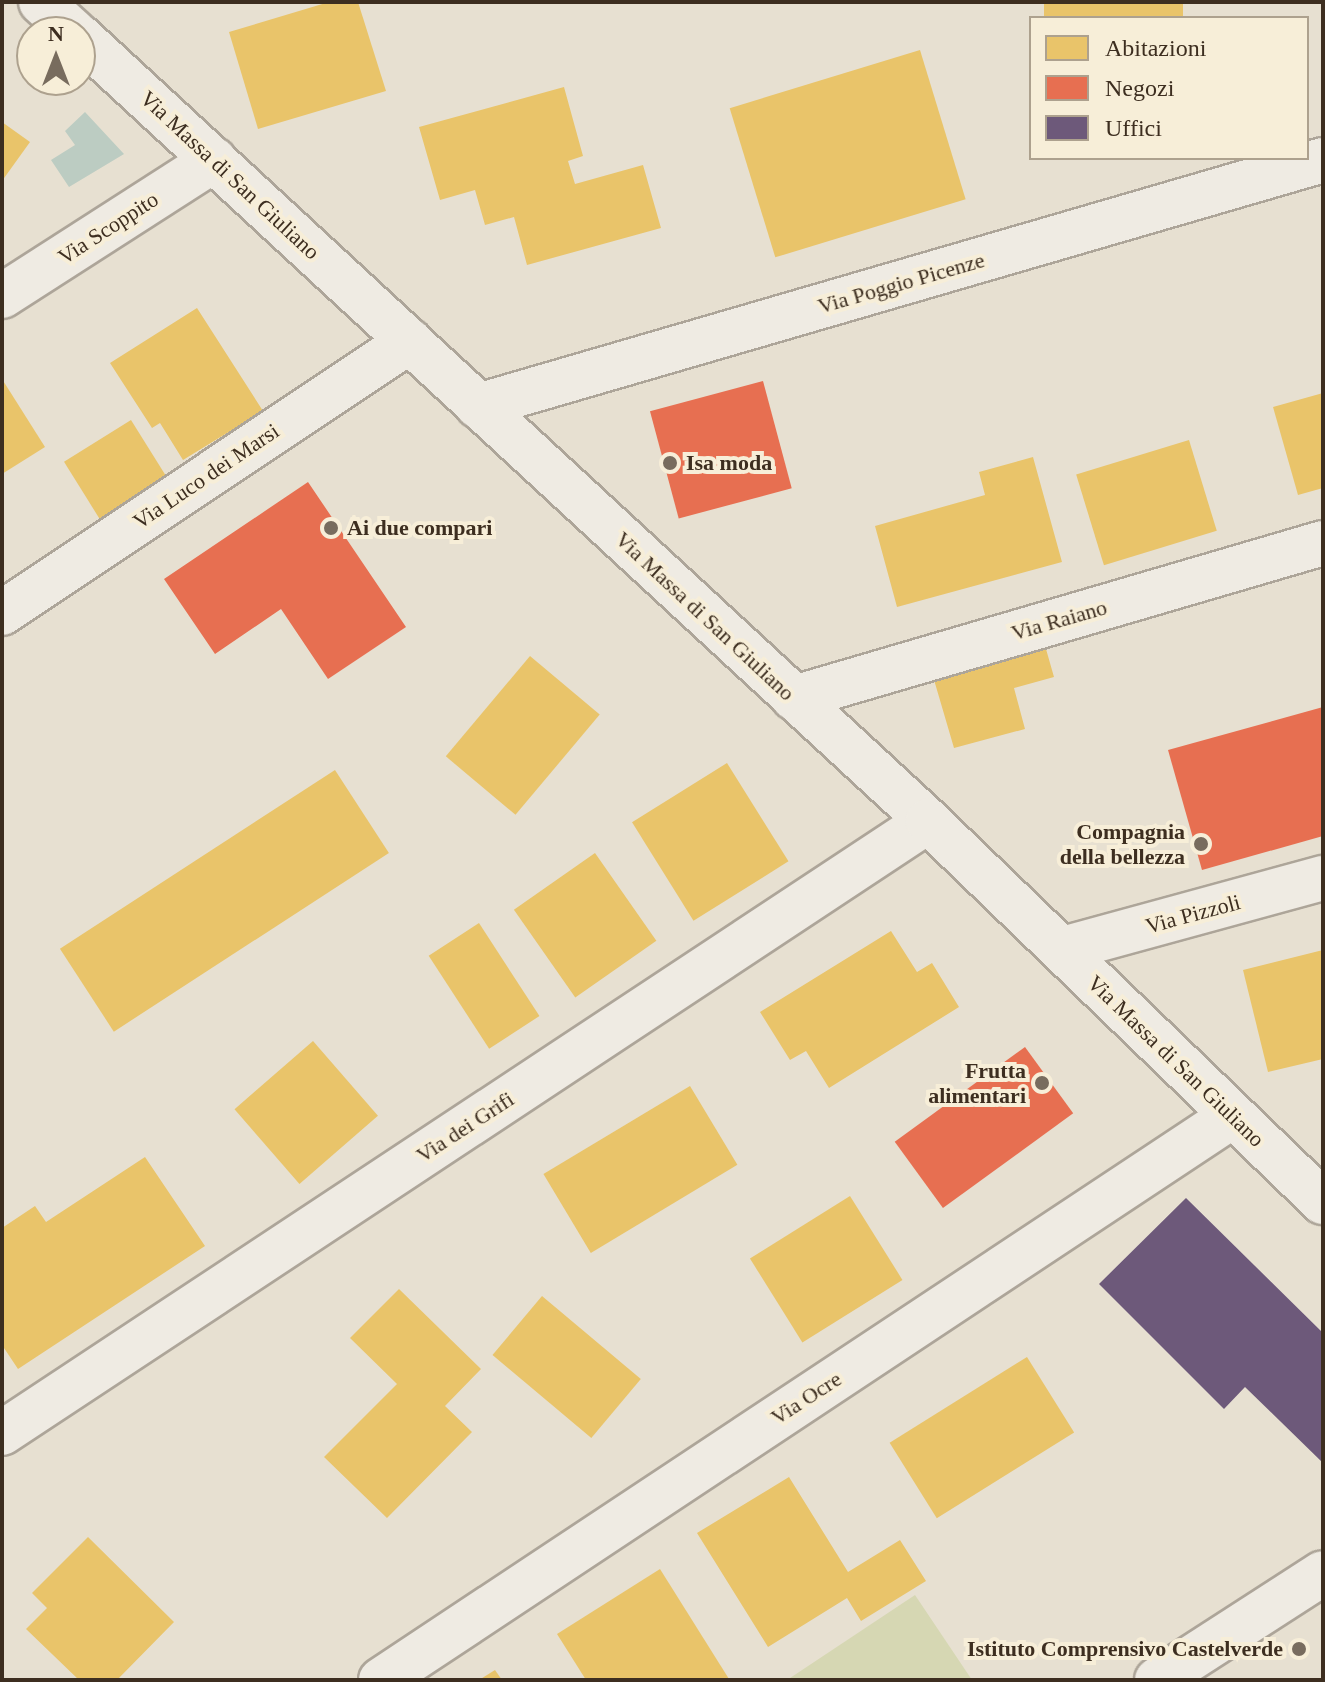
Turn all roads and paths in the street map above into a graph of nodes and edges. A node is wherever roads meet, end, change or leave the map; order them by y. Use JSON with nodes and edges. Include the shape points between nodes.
{"nodes":[{"id":1,"x":41,"y":2,"type":"edge"},
{"id":2,"x":56,"y":16,"type":"edge"},
{"id":3,"x":96,"y":52,"type":"edge"},
{"id":4,"x":214,"y":160,"type":"junction"},
{"id":5,"x":1323,"y":160,"type":"edge"},
{"id":6,"x":2,"y":296,"type":"edge"},
{"id":7,"x":410,"y":341,"type":"junction"},
{"id":8,"x":478,"y":406,"type":"junction"},
{"id":9,"x":1323,"y":543,"type":"edge"},
{"id":10,"x":2,"y":613,"type":"edge"},
{"id":11,"x":794,"y":698,"type":"junction"},
{"id":12,"x":928,"y":821,"type":"junction"},
{"id":13,"x":1323,"y":878,"type":"edge"},
{"id":14,"x":1063,"y":949,"type":"junction"},
{"id":15,"x":1232,"y":1116,"type":"junction"},
{"id":16,"x":1323,"y":1202,"type":"edge"},
{"id":17,"x":2,"y":1433,"type":"edge"},
{"id":18,"x":1323,"y":1573,"type":"edge"},
{"id":19,"x":381,"y":1680,"type":"edge"},
{"id":20,"x":1157,"y":1680,"type":"edge"}],
"edges":[{"from":1,"to":2,"type":"street"},
{"from":3,"to":4,"type":"street","name":"Via Massa di San Giuliano"},
{"from":4,"to":6,"type":"street","name":"Via Scoppito"},
{"from":4,"to":7,"type":"street","name":"Via Massa di San Giuliano"},
{"from":5,"to":8,"type":"street","name":"Via Poggio Picenze"},
{"from":7,"to":8,"type":"street","name":"Via Massa di San Giuliano"},
{"from":7,"to":10,"type":"street","name":"Via Luco dei Marsi"},
{"from":8,"to":11,"type":"street","name":"Via Massa di San Giuliano"},
{"from":9,"to":11,"type":"street","name":"Via Raiano"},
{"from":11,"to":12,"type":"street","name":"Via Massa di San Giuliano"},
{"from":12,"to":14,"type":"street","name":"Via Massa di San Giuliano"},
{"from":12,"to":17,"type":"street","name":"Via dei Grifi"},
{"from":13,"to":14,"type":"street","name":"Via Pizzoli"},
{"from":14,"to":15,"type":"street","name":"Via Massa di San Giuliano"},
{"from":15,"to":16,"type":"street","name":"Via Massa di San Giuliano"},
{"from":15,"to":19,"type":"street","name":"Via Ocre"},
{"from":18,"to":20,"type":"street"}]}
